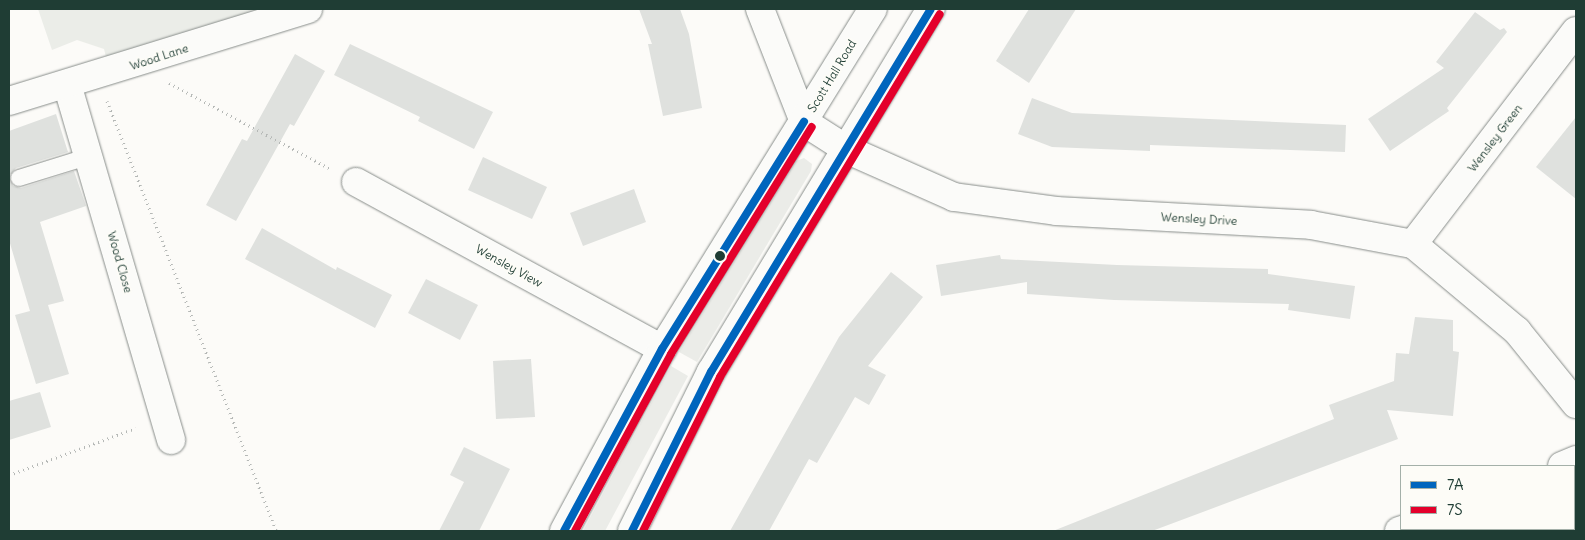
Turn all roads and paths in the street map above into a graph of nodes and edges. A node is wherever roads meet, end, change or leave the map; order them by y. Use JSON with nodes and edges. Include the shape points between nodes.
{"nodes":[{"id":1,"x":308,"y":9,"type":"edge"},
{"id":2,"x":760,"y":9,"type":"edge"},
{"id":3,"x":873,"y":9,"type":"edge"},
{"id":4,"x":932,"y":9,"type":"edge"},
{"id":5,"x":1576,"y":31,"type":"edge"},
{"id":6,"x":134,"y":65,"type":"junction"},
{"id":7,"x":97,"y":76,"type":"junction"},
{"id":8,"x":67,"y":84,"type":"junction"},
{"id":9,"x":825,"y":88,"type":"junction"},
{"id":10,"x":791,"y":93,"type":"junction"},
{"id":11,"x":9,"y":102,"type":"edge"},
{"id":12,"x":804,"y":122,"type":"junction"},
{"id":13,"x":848,"y":150,"type":"junction"},
{"id":14,"x":90,"y":156,"type":"junction"},
{"id":15,"x":19,"y":178,"type":"dead end"},
{"id":16,"x":356,"y":182,"type":"joint"},
{"id":17,"x":1414,"y":244,"type":"junction"},
{"id":18,"x":662,"y":349,"type":"junction"},
{"id":19,"x":1576,"y":404,"type":"edge"},
{"id":20,"x":168,"y":428,"type":"joint"},
{"id":21,"x":1576,"y":460,"type":"edge"},
{"id":22,"x":1564,"y":465,"type":"edge"},
{"id":23,"x":9,"y":475,"type":"edge"},
{"id":24,"x":276,"y":531,"type":"edge"},
{"id":25,"x":564,"y":531,"type":"edge"},
{"id":26,"x":632,"y":531,"type":"edge"}],
"edges":[{"from":1,"to":6,"type":"main road","name":"Wood Lane"},
{"from":2,"to":10,"type":"main road"},
{"from":3,"to":9,"type":"main road","name":"Scott Hall Road"},
{"from":4,"to":13,"type":"main road"},
{"from":5,"to":17,"type":"main road","name":"Wensley Green"},
{"from":6,"to":7,"type":"main road","name":"Wood Lane"},
{"from":6,"to":16,"type":"path"},
{"from":7,"to":8,"type":"main road","name":"Wood Lane"},
{"from":7,"to":24,"type":"path"},
{"from":8,"to":11,"type":"main road","name":"Wood Lane"},
{"from":8,"to":14,"type":"main road","name":"Wood Close"},
{"from":9,"to":10,"type":"main road"},
{"from":9,"to":12,"type":"main road","name":"Scott Hall Road"},
{"from":10,"to":12,"type":"main road"},
{"from":12,"to":13,"type":"main road","name":"Wensley Drive"},
{"from":12,"to":18,"type":"main road","name":"Scott Hall Road"},
{"from":13,"to":17,"type":"main road","name":"Wensley Drive","via":[[954,197],[1056,211],[1310,225]]},
{"from":13,"to":26,"type":"main road","via":[[711,372]]},
{"from":14,"to":15,"type":"lane"},
{"from":14,"to":20,"type":"main road","name":"Wood Close"},
{"from":16,"to":18,"type":"main road","name":"Wensley View"},
{"from":17,"to":19,"type":"main road","name":"Wensley Drive","via":[[1517,331]]},
{"from":18,"to":25,"type":"main road","name":"Scott Hall Road"},
{"from":20,"to":23,"type":"path"},
{"from":21,"to":22,"type":"main road"}]}
